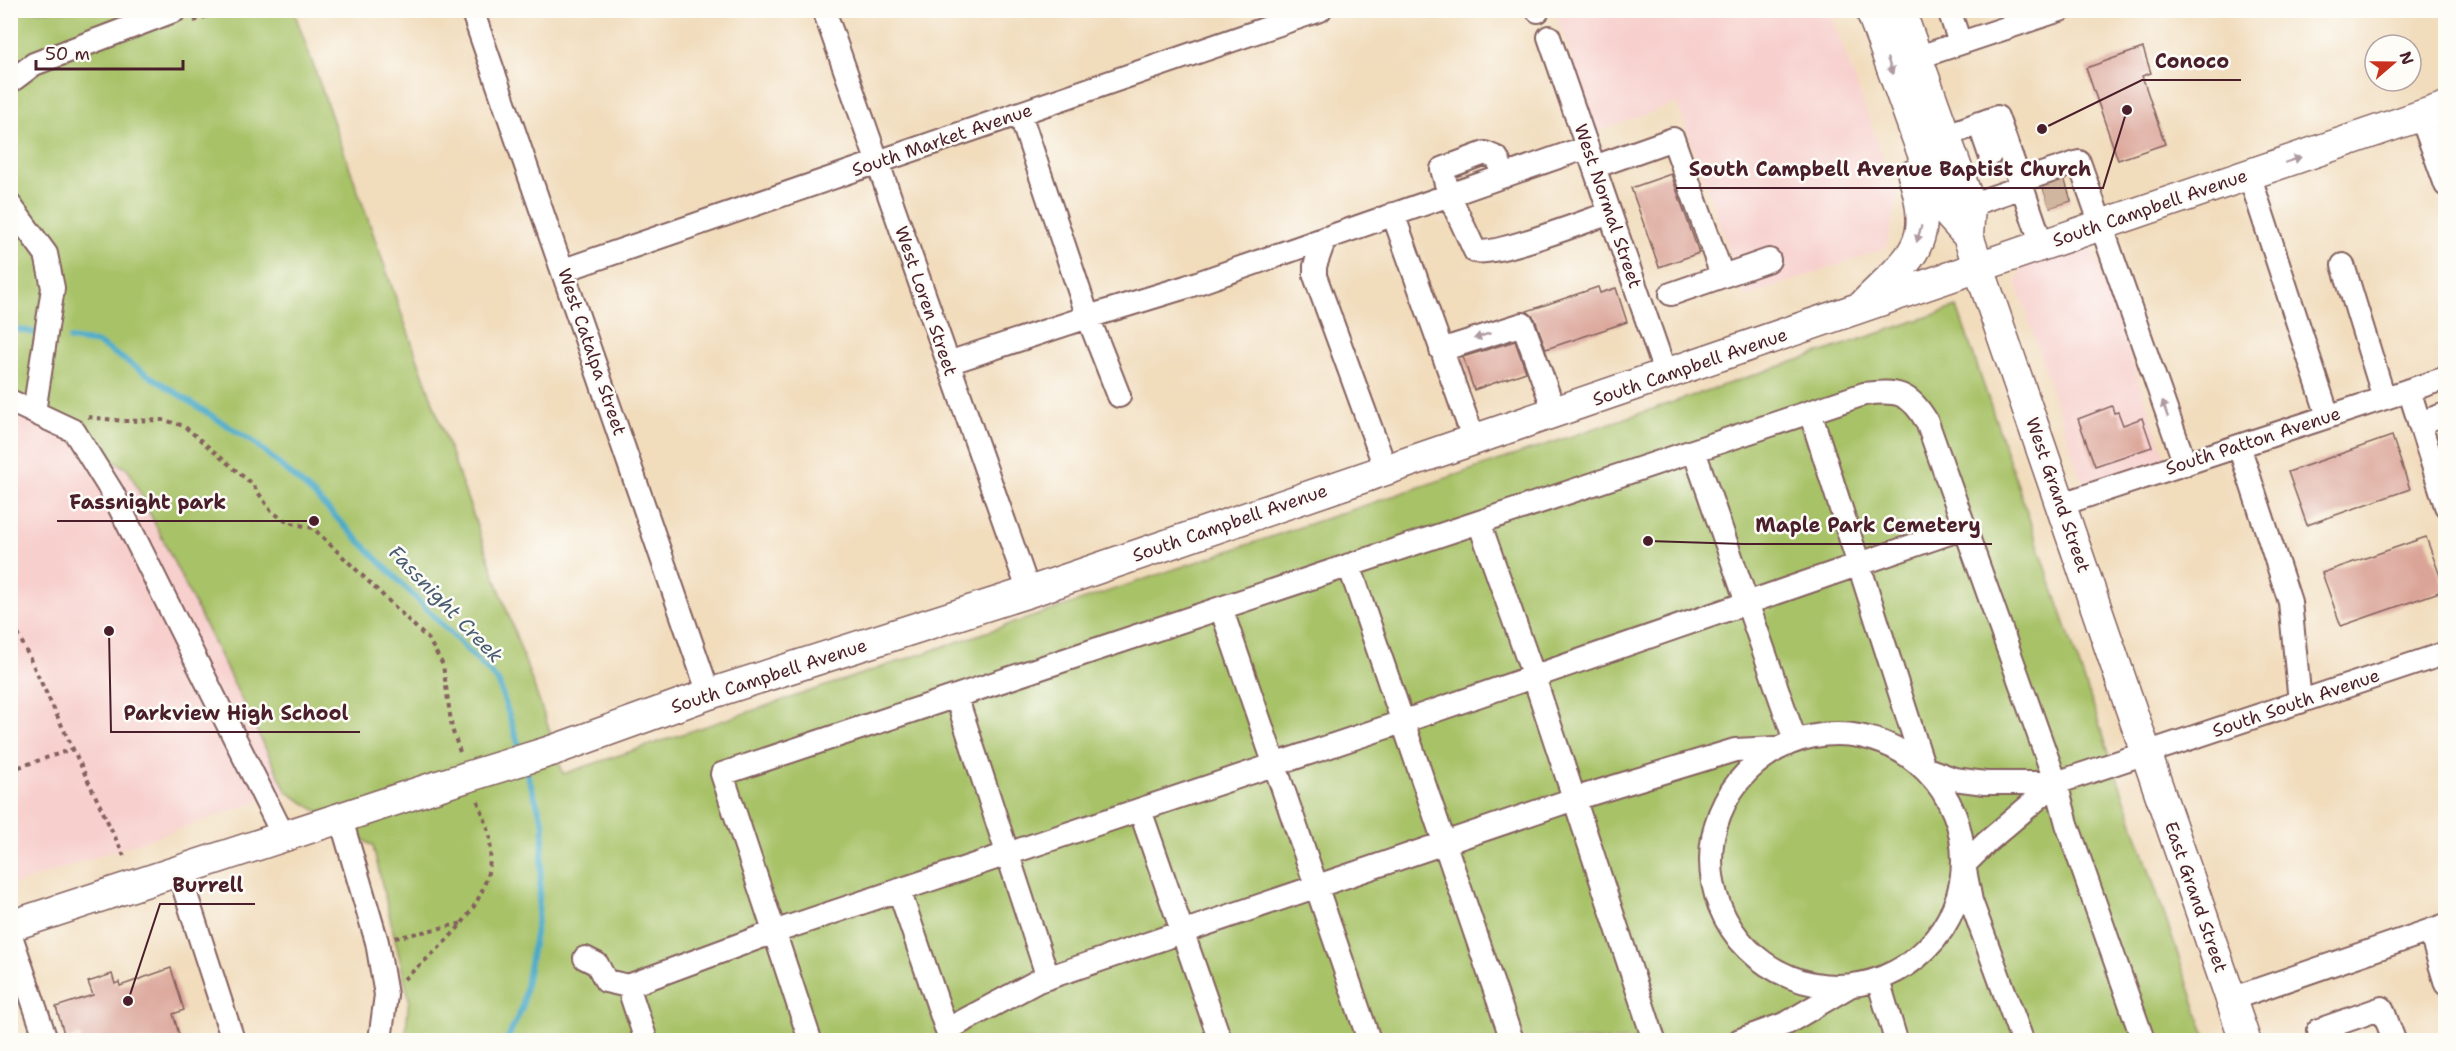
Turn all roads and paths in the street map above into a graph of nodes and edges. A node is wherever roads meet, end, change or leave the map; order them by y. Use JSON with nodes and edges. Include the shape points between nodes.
{"nodes":[{"id":1,"x":176,"y":10,"type":"edge"},
{"id":2,"x":472,"y":10,"type":"edge"},
{"id":3,"x":824,"y":10,"type":"edge"},
{"id":4,"x":1871,"y":10,"type":"edge"},
{"id":5,"x":1900,"y":10,"type":"edge"},
{"id":6,"x":1949,"y":10,"type":"edge"},
{"id":7,"x":2060,"y":10,"type":"edge"},
{"id":8,"x":1318,"y":11,"type":"edge"},
{"id":9,"x":1549,"y":37,"type":"dead end"},
{"id":10,"x":1960,"y":43,"type":"junction"},
{"id":11,"x":1916,"y":58,"type":"junction"},
{"id":12,"x":10,"y":82,"type":"edge"},
{"id":13,"x":1901,"y":97,"type":"junction"},
{"id":14,"x":2433,"y":112,"type":"edge"},
{"id":15,"x":1020,"y":114,"type":"junction"},
{"id":16,"x":1979,"y":123,"type":"junction"},
{"id":17,"x":1944,"y":136,"type":"junction"},
{"id":18,"x":1591,"y":157,"type":"junction"},
{"id":19,"x":878,"y":163,"type":"junction"},
{"id":20,"x":2249,"y":174,"type":"junction"},
{"id":21,"x":2016,"y":184,"type":"junction"},
{"id":22,"x":2445,"y":185,"type":"edge"},
{"id":23,"x":1449,"y":195,"type":"junction"},
{"id":24,"x":1970,"y":204,"type":"junction"},
{"id":25,"x":10,"y":205,"type":"edge"},
{"id":26,"x":1610,"y":213,"type":"junction"},
{"id":27,"x":1393,"y":214,"type":"junction"},
{"id":28,"x":2100,"y":225,"type":"junction"},
{"id":29,"x":1968,"y":236,"type":"junction"},
{"id":30,"x":1325,"y":238,"type":"junction"},
{"id":31,"x":2042,"y":245,"type":"junction"},
{"id":32,"x":1769,"y":260,"type":"dead end"},
{"id":33,"x":2343,"y":265,"type":"dead end"},
{"id":34,"x":1979,"y":267,"type":"junction"},
{"id":35,"x":564,"y":270,"type":"junction"},
{"id":36,"x":1722,"y":275,"type":"junction"},
{"id":37,"x":1671,"y":294,"type":"dead end"},
{"id":38,"x":1859,"y":309,"type":"junction"},
{"id":39,"x":1088,"y":316,"type":"junction"},
{"id":40,"x":1441,"y":350,"type":"junction"},
{"id":41,"x":948,"y":363,"type":"junction"},
{"id":42,"x":1666,"y":375,"type":"junction"},
{"id":43,"x":2445,"y":378,"type":"edge"},
{"id":44,"x":2409,"y":390,"type":"junction"},
{"id":45,"x":1119,"y":396,"type":"dead end"},
{"id":46,"x":2384,"y":398,"type":"junction"},
{"id":47,"x":10,"y":401,"type":"edge"},
{"id":48,"x":34,"y":412,"type":"junction"},
{"id":49,"x":1810,"y":412,"type":"junction"},
{"id":50,"x":1555,"y":413,"type":"junction"},
{"id":51,"x":81,"y":414,"type":"dead end"},
{"id":52,"x":2445,"y":414,"type":"edge"},
{"id":53,"x":2328,"y":416,"type":"junction"},
{"id":54,"x":2419,"y":423,"type":"junction"},
{"id":55,"x":1474,"y":440,"type":"junction"},
{"id":56,"x":2239,"y":446,"type":"junction"},
{"id":57,"x":1694,"y":451,"type":"junction"},
{"id":58,"x":2185,"y":464,"type":"junction"},
{"id":59,"x":1386,"y":470,"type":"junction"},
{"id":60,"x":2061,"y":504,"type":"junction"},
{"id":61,"x":2445,"y":506,"type":"edge"},
{"id":62,"x":1479,"y":522,"type":"junction"},
{"id":63,"x":1964,"y":528,"type":"junction"},
{"id":64,"x":1859,"y":564,"type":"junction"},
{"id":65,"x":1349,"y":565,"type":"junction"},
{"id":66,"x":1029,"y":592,"type":"junction"},
{"id":67,"x":1747,"y":603,"type":"junction"},
{"id":68,"x":1221,"y":608,"type":"junction"},
{"id":69,"x":10,"y":616,"type":"edge"},
{"id":70,"x":2445,"y":652,"type":"edge"},
{"id":71,"x":1534,"y":677,"type":"junction"},
{"id":72,"x":709,"y":694,"type":"junction"},
{"id":73,"x":956,"y":696,"type":"junction"},
{"id":74,"x":2300,"y":702,"type":"junction"},
{"id":75,"x":1402,"y":722,"type":"junction"},
{"id":76,"x":1786,"y":744,"type":"junction"},
{"id":77,"x":73,"y":749,"type":"junction"},
{"id":78,"x":2146,"y":753,"type":"junction"},
{"id":79,"x":464,"y":761,"type":"dead end"},
{"id":80,"x":1276,"y":764,"type":"junction"},
{"id":81,"x":1924,"y":768,"type":"junction"},
{"id":82,"x":10,"y":770,"type":"edge"},
{"id":83,"x":2055,"y":783,"type":"junction"},
{"id":84,"x":475,"y":794,"type":"dead end"},
{"id":85,"x":1574,"y":799,"type":"junction"},
{"id":86,"x":1140,"y":810,"type":"junction"},
{"id":87,"x":340,"y":816,"type":"junction"},
{"id":88,"x":283,"y":835,"type":"junction"},
{"id":89,"x":1444,"y":843,"type":"junction"},
{"id":90,"x":1008,"y":854,"type":"junction"},
{"id":91,"x":124,"y":856,"type":"dead end"},
{"id":92,"x":1964,"y":865,"type":"junction"},
{"id":93,"x":178,"y":870,"type":"junction"},
{"id":94,"x":1316,"y":887,"type":"junction"},
{"id":95,"x":899,"y":891,"type":"junction"},
{"id":96,"x":464,"y":922,"type":"junction"},
{"id":97,"x":10,"y":926,"type":"edge"},
{"id":98,"x":2438,"y":928,"type":"edge"},
{"id":99,"x":774,"y":932,"type":"junction"},
{"id":100,"x":1183,"y":932,"type":"junction"},
{"id":101,"x":10,"y":933,"type":"edge"},
{"id":102,"x":377,"y":942,"type":"junction"},
{"id":103,"x":585,"y":958,"type":"dead end"},
{"id":104,"x":1048,"y":978,"type":"junction"},
{"id":105,"x":1878,"y":980,"type":"junction"},
{"id":106,"x":2445,"y":984,"type":"edge"},
{"id":107,"x":628,"y":986,"type":"junction"},
{"id":108,"x":1848,"y":987,"type":"junction"},
{"id":109,"x":386,"y":996,"type":"junction"},
{"id":110,"x":2231,"y":999,"type":"junction"},
{"id":111,"x":949,"y":1035,"type":"edge"},
{"id":112,"x":46,"y":1041,"type":"edge"},
{"id":113,"x":234,"y":1041,"type":"edge"},
{"id":114,"x":380,"y":1041,"type":"edge"},
{"id":115,"x":646,"y":1041,"type":"edge"},
{"id":116,"x":810,"y":1041,"type":"edge"},
{"id":117,"x":1220,"y":1041,"type":"edge"},
{"id":118,"x":1369,"y":1041,"type":"edge"},
{"id":119,"x":1512,"y":1041,"type":"edge"},
{"id":120,"x":1654,"y":1041,"type":"edge"},
{"id":121,"x":1740,"y":1041,"type":"edge"},
{"id":122,"x":1896,"y":1041,"type":"edge"},
{"id":123,"x":2022,"y":1041,"type":"edge"},
{"id":124,"x":2142,"y":1041,"type":"edge"},
{"id":125,"x":2245,"y":1041,"type":"edge"},
{"id":126,"x":2323,"y":1041,"type":"edge"},
{"id":127,"x":2394,"y":1041,"type":"edge"}],
"edges":[{"from":1,"to":12,"type":"street","via":[[34,64]]},
{"from":2,"to":35,"type":"street","name":"West Catalpa Street"},
{"from":3,"to":19,"type":"street","name":"West Loren Street"},
{"from":4,"to":13,"type":"main road","name":"West Grand Street","one_way":true},
{"from":5,"to":11,"type":"main road","name":"West Grand Street"},
{"from":6,"to":10,"type":"street"},
{"from":7,"to":10,"type":"street"},
{"from":8,"to":15,"type":"street","name":"South Market Avenue"},
{"from":9,"to":18,"type":"street","name":"West Normal Street"},
{"from":10,"to":11,"type":"street"},
{"from":11,"to":17,"type":"main road","name":"West Grand Street"},
{"from":13,"to":29,"type":"main road","name":"West Grand Street","via":[[1942,207]]},
{"from":13,"to":38,"type":"main road","one_way":true,"via":[[1896,125],[1922,202],[1922,234],[1907,261]]},
{"from":20,"to":14,"type":"main road","name":"South Campbell Avenue","one_way":true},
{"from":14,"to":22,"type":"street"},
{"from":15,"to":19,"type":"street","name":"South Market Avenue"},
{"from":15,"to":39,"type":"street"},
{"from":16,"to":17,"type":"street"},
{"from":16,"to":21,"type":"street"},
{"from":16,"to":21,"type":"street","via":[[1997,117]]},
{"from":17,"to":24,"type":"main road","name":"West Grand Street"},
{"from":18,"to":23,"type":"street","via":[[1505,176]]},
{"from":18,"to":26,"type":"street","name":"West Normal Street"},
{"from":18,"to":36,"type":"street","via":[[1673,139]]},
{"from":19,"to":35,"type":"street","name":"South Market Avenue"},
{"from":19,"to":41,"type":"street","name":"West Loren Street"},
{"from":20,"to":28,"type":"main road","name":"South Campbell Avenue"},
{"from":20,"to":53,"type":"street"},
{"from":21,"to":24,"type":"street"},
{"from":21,"to":28,"type":"street","via":[[2079,162],[2077,186]]},
{"from":21,"to":31,"type":"street"},
{"from":23,"to":26,"type":"street","via":[[1470,245],[1480,253]]},
{"from":23,"to":27,"type":"street"},
{"from":24,"to":29,"type":"main road","name":"West Grand Street"},
{"from":25,"to":48,"type":"street","via":[[46,254],[53,288]]},
{"from":26,"to":42,"type":"street","name":"West Normal Street"},
{"from":27,"to":30,"type":"street"},
{"from":27,"to":40,"type":"street"},
{"from":28,"to":31,"type":"main road","name":"South Campbell Avenue"},
{"from":58,"to":28,"type":"street","one_way":true},
{"from":29,"to":34,"type":"main road","name":"West Grand Street"},
{"from":30,"to":39,"type":"street","via":[[1186,287]]},
{"from":30,"to":59,"type":"street","via":[[1315,276]]},
{"from":31,"to":34,"type":"main road","name":"South Campbell Avenue"},
{"from":32,"to":36,"type":"street"},
{"from":33,"to":46,"type":"street"},
{"from":34,"to":38,"type":"main road","name":"South Campbell Avenue"},
{"from":34,"to":60,"type":"main road","name":"West Grand Street"},
{"from":35,"to":72,"type":"street","name":"West Catalpa Street"},
{"from":36,"to":37,"type":"street"},
{"from":38,"to":42,"type":"main road","name":"South Campbell Avenue"},
{"from":39,"to":41,"type":"street"},
{"from":39,"to":45,"type":"street"},
{"from":50,"to":40,"type":"street","one_way":true,"via":[[1523,324]]},
{"from":40,"to":55,"type":"street"},
{"from":41,"to":66,"type":"street","name":"West Loren Street"},
{"from":42,"to":50,"type":"main road","name":"South Campbell Avenue"},
{"from":43,"to":44,"type":"street","name":"South Patton Avenue"},
{"from":44,"to":46,"type":"street","name":"South Patton Avenue"},
{"from":44,"to":54,"type":"street"},
{"from":46,"to":53,"type":"street","name":"South Patton Avenue"},
{"from":47,"to":48,"type":"street"},
{"from":48,"to":88,"type":"street","via":[[74,431],[112,492]]},
{"from":49,"to":57,"type":"street"},
{"from":49,"to":63,"type":"street","via":[[1864,394],[1892,392],[1912,400],[1927,422]]},
{"from":49,"to":64,"type":"street"},
{"from":50,"to":55,"type":"main road","name":"South Campbell Avenue"},
{"from":51,"to":79,"type":"path","via":[[124,421],[164,420],[184,426],[253,485],[271,511],[287,522],[313,528],[429,640],[442,665],[452,729]]},
{"from":52,"to":54,"type":"street"},
{"from":53,"to":56,"type":"street","name":"South Patton Avenue"},
{"from":54,"to":61,"type":"street"},
{"from":55,"to":59,"type":"main road","name":"South Campbell Avenue"},
{"from":56,"to":58,"type":"street","name":"South Patton Avenue"},
{"from":56,"to":74,"type":"street","via":[[2290,602]]},
{"from":57,"to":62,"type":"street"},
{"from":57,"to":67,"type":"street"},
{"from":58,"to":60,"type":"street","name":"South Patton Avenue"},
{"from":59,"to":66,"type":"main road","name":"South Campbell Avenue"},
{"from":60,"to":78,"type":"main road","name":"West Grand Street"},
{"from":62,"to":65,"type":"street"},
{"from":62,"to":71,"type":"street"},
{"from":63,"to":64,"type":"street"},
{"from":63,"to":83,"type":"street"},
{"from":64,"to":67,"type":"street"},
{"from":64,"to":81,"type":"street"},
{"from":65,"to":68,"type":"street"},
{"from":65,"to":75,"type":"street"},
{"from":66,"to":72,"type":"main road","name":"South Campbell Avenue"},
{"from":67,"to":71,"type":"street"},
{"from":67,"to":76,"type":"street"},
{"from":68,"to":73,"type":"street"},
{"from":68,"to":80,"type":"street"},
{"from":69,"to":77,"type":"path"},
{"from":70,"to":74,"type":"street","name":"South South Avenue"},
{"from":71,"to":75,"type":"street"},
{"from":71,"to":85,"type":"street"},
{"from":72,"to":87,"type":"main road","name":"South Campbell Avenue","bridge":true,"via":[[551,750]]},
{"from":73,"to":90,"type":"street"},
{"from":73,"to":99,"type":"street","via":[[722,774]]},
{"from":74,"to":78,"type":"street","name":"South South Avenue"},
{"from":75,"to":80,"type":"street"},
{"from":75,"to":89,"type":"street"},
{"from":76,"to":81,"type":"street","via":[[1829,734],[1863,736],[1896,748]]},
{"from":76,"to":85,"type":"street","via":[[1735,750]]},
{"from":76,"to":108,"type":"street","via":[[1761,758],[1736,784],[1718,816],[1711,852],[1714,888],[1726,921],[1756,956],[1778,972],[1812,984]]},
{"from":77,"to":82,"type":"path"},
{"from":77,"to":91,"type":"path"},
{"from":78,"to":83,"type":"street","name":"South South Avenue"},
{"from":78,"to":110,"type":"main road","name":"East Grand Street"},
{"from":80,"to":86,"type":"street"},
{"from":80,"to":94,"type":"street"},
{"from":81,"to":83,"type":"street","via":[[1954,779],[1985,783]]},
{"from":81,"to":92,"type":"street","via":[[1941,788],[1959,825]]},
{"from":83,"to":92,"type":"street"},
{"from":83,"to":124,"type":"street"},
{"from":84,"to":96,"type":"path","via":[[490,838],[488,877],[475,909]]},
{"from":85,"to":89,"type":"street"},
{"from":85,"to":120,"type":"street"},
{"from":86,"to":90,"type":"street"},
{"from":86,"to":100,"type":"street"},
{"from":87,"to":88,"type":"main road","name":"South Campbell Avenue"},
{"from":87,"to":102,"type":"street"},
{"from":88,"to":93,"type":"main road","name":"South Campbell Avenue"},
{"from":89,"to":94,"type":"street"},
{"from":89,"to":119,"type":"street"},
{"from":90,"to":95,"type":"street"},
{"from":90,"to":104,"type":"street"},
{"from":92,"to":105,"type":"street","via":[[1959,895],[1947,923],[1929,948],[1906,967]]},
{"from":92,"to":123,"type":"street","via":[[1971,901]]},
{"from":93,"to":97,"type":"main road","name":"South Campbell Avenue"},
{"from":93,"to":113,"type":"street"},
{"from":94,"to":100,"type":"street"},
{"from":94,"to":118,"type":"street"},
{"from":95,"to":99,"type":"street"},
{"from":95,"to":111,"type":"street"},
{"from":96,"to":102,"type":"path"},
{"from":96,"to":109,"type":"path"},
{"from":98,"to":106,"type":"street"},
{"from":98,"to":110,"type":"street"},
{"from":99,"to":107,"type":"street"},
{"from":99,"to":116,"type":"street"},
{"from":100,"to":104,"type":"street"},
{"from":100,"to":117,"type":"street"},
{"from":101,"to":112,"type":"street"},
{"from":102,"to":109,"type":"street"},
{"from":103,"to":107,"type":"street","via":[[597,964],[606,981]]},
{"from":104,"to":111,"type":"street","via":[[999,1000]]},
{"from":105,"to":108,"type":"street"},
{"from":105,"to":122,"type":"street"},
{"from":107,"to":115,"type":"street"},
{"from":108,"to":121,"type":"street","via":[[1787,1023]]},
{"from":109,"to":114,"type":"street"},
{"from":110,"to":125,"type":"main road","name":"East Grand Street"},
{"from":126,"to":127,"type":"street","via":[[2319,1030],[2382,1008]]}]}
